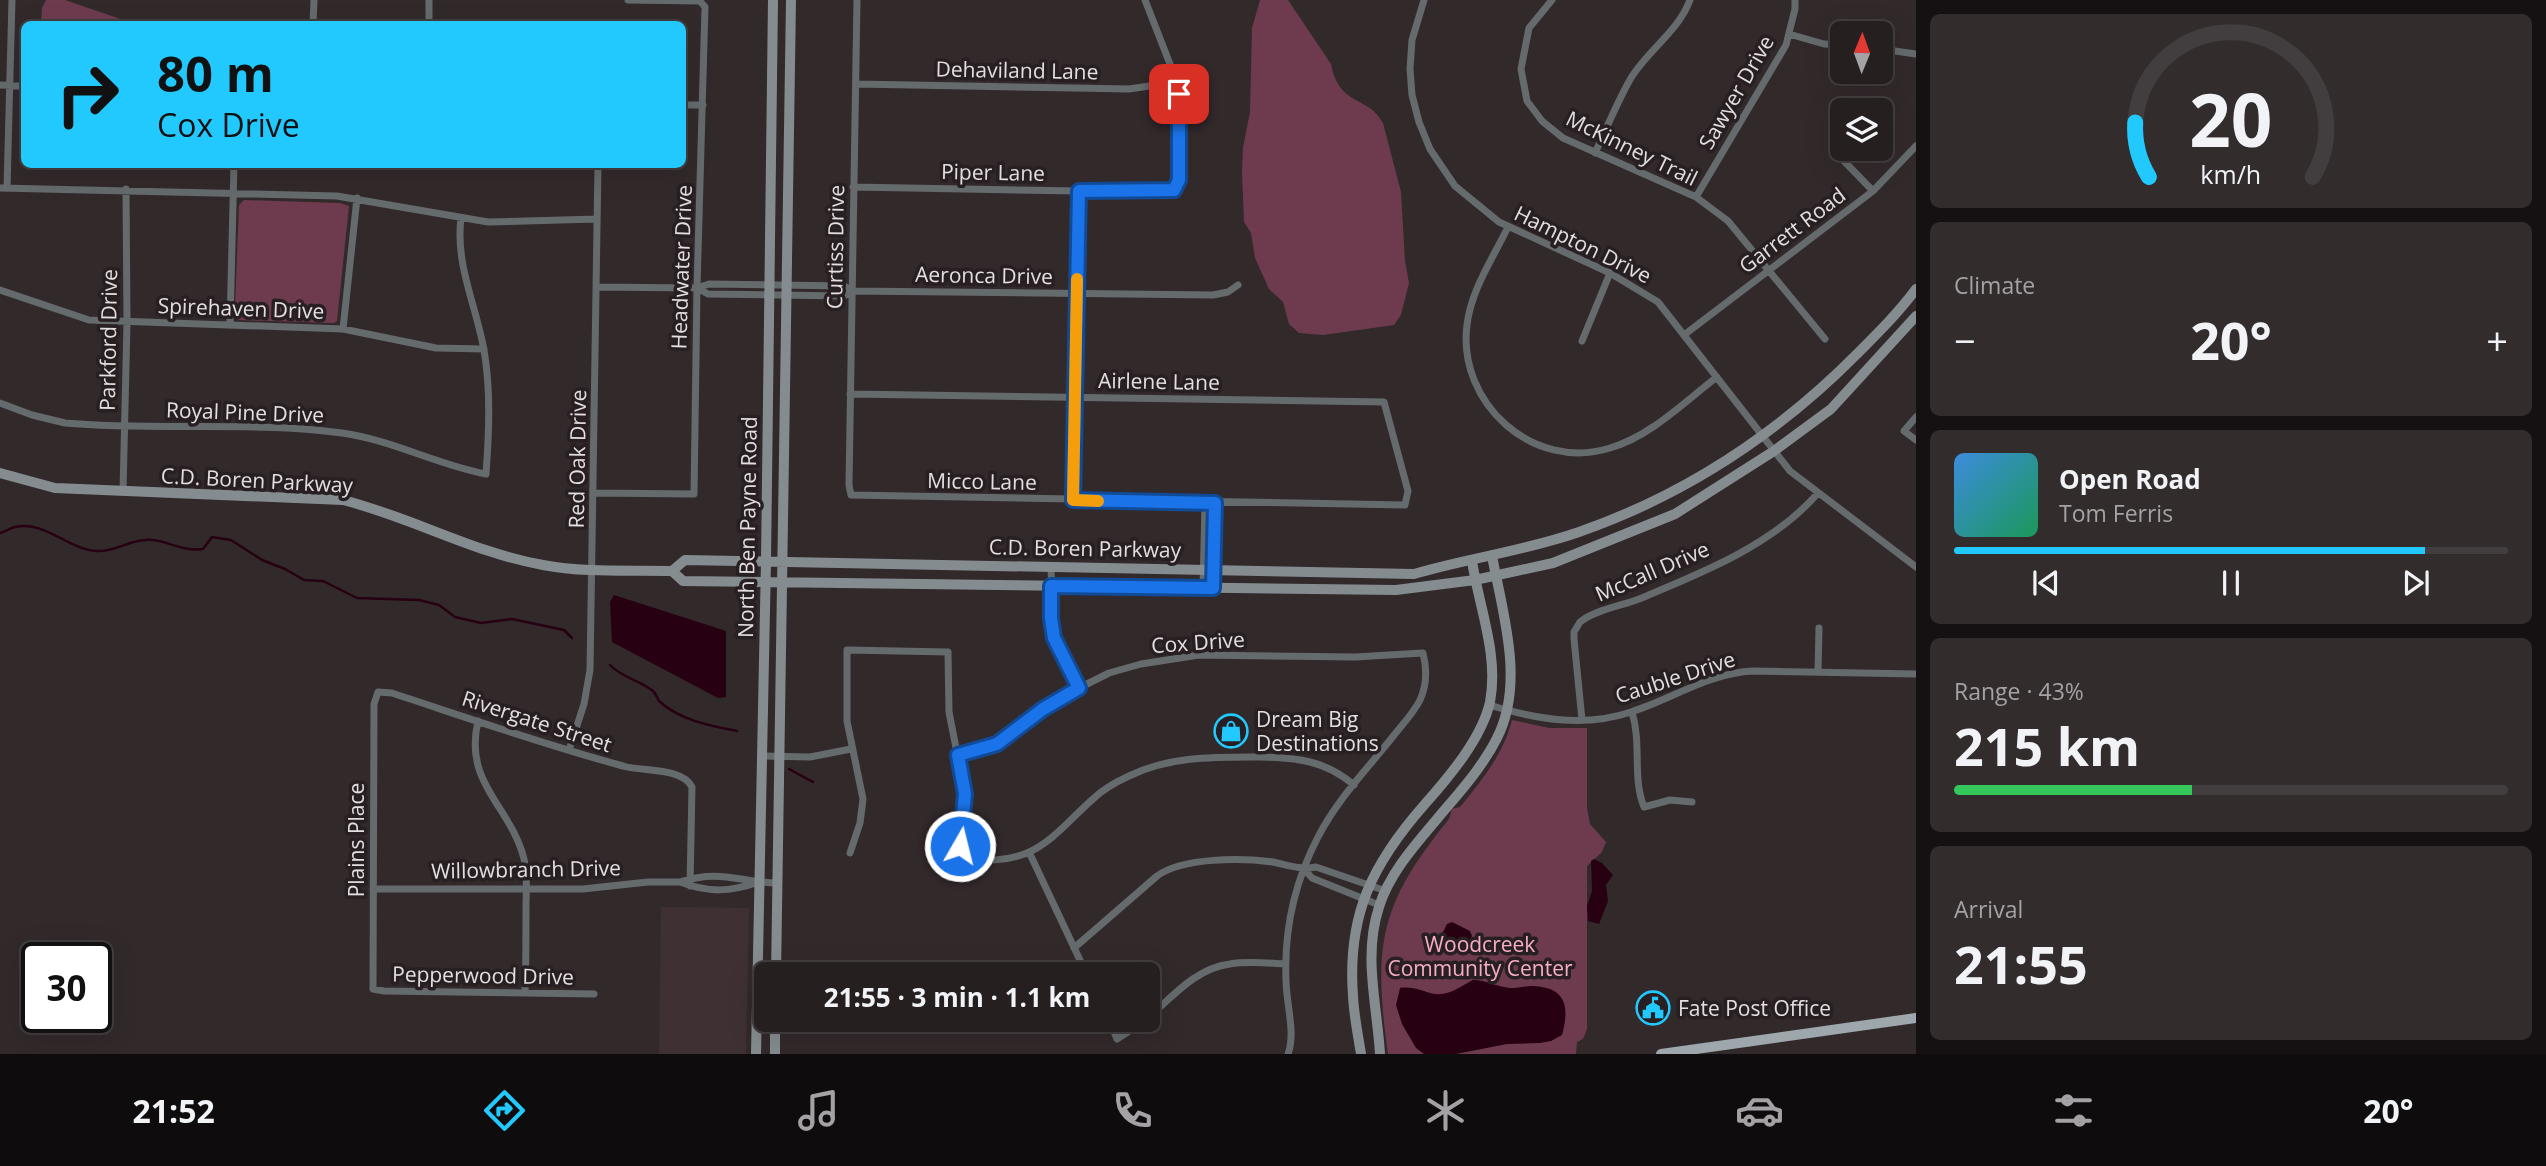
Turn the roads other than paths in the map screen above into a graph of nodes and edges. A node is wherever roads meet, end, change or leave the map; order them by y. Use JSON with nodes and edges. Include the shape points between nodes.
{"nodes":[{"id":1,"x":12,"y":0,"type":"edge"},
{"id":2,"x":314,"y":0,"type":"edge"},
{"id":3,"x":429,"y":0,"type":"edge"},
{"id":4,"x":628,"y":0,"type":"edge"},
{"id":5,"x":773,"y":0,"type":"edge"},
{"id":6,"x":791,"y":0,"type":"edge"},
{"id":7,"x":857,"y":0,"type":"edge"},
{"id":8,"x":1145,"y":0,"type":"edge"},
{"id":9,"x":1424,"y":0,"type":"edge"},
{"id":10,"x":1552,"y":0,"type":"edge"},
{"id":11,"x":1690,"y":0,"type":"edge"},
{"id":12,"x":1795,"y":0,"type":"edge"},
{"id":13,"x":701,"y":1,"type":"edge"},
{"id":14,"x":313,"y":21,"type":"edge"},
{"id":15,"x":429,"y":21,"type":"edge"},
{"id":16,"x":1789,"y":34,"type":"junction"},
{"id":17,"x":1830,"y":45,"type":"edge"},
{"id":18,"x":1894,"y":51,"type":"edge"},
{"id":19,"x":1916,"y":54,"type":"edge"},
{"id":20,"x":1177,"y":82,"type":"junction"},
{"id":21,"x":856,"y":84,"type":"junction"},
{"id":22,"x":0,"y":85,"type":"edge"},
{"id":23,"x":10,"y":85,"type":"junction"},
{"id":24,"x":21,"y":86,"type":"edge"},
{"id":25,"x":686,"y":105,"type":"edge"},
{"id":26,"x":703,"y":105,"type":"junction"},
{"id":27,"x":1916,"y":146,"type":"edge"},
{"id":28,"x":1595,"y":153,"type":"junction"},
{"id":29,"x":1844,"y":161,"type":"edge"},
{"id":30,"x":234,"y":168,"type":"edge"},
{"id":31,"x":598,"y":168,"type":"edge"},
{"id":32,"x":853,"y":187,"type":"junction"},
{"id":33,"x":4,"y":188,"type":"edge"},
{"id":34,"x":126,"y":189,"type":"junction"},
{"id":35,"x":1079,"y":191,"type":"junction"},
{"id":36,"x":1873,"y":191,"type":"junction"},
{"id":37,"x":233,"y":193,"type":"junction"},
{"id":38,"x":1696,"y":197,"type":"junction"},
{"id":39,"x":357,"y":198,"type":"junction"},
{"id":40,"x":461,"y":218,"type":"junction"},
{"id":41,"x":597,"y":219,"type":"junction"},
{"id":42,"x":1508,"y":227,"type":"junction"},
{"id":43,"x":1768,"y":269,"type":"junction"},
{"id":44,"x":1610,"y":273,"type":"junction"},
{"id":45,"x":1238,"y":285,"type":"dead end"},
{"id":46,"x":597,"y":287,"type":"junction"},
{"id":47,"x":697,"y":288,"type":"junction"},
{"id":48,"x":1916,"y":289,"type":"edge"},
{"id":49,"x":0,"y":290,"type":"edge"},
{"id":50,"x":769,"y":290,"type":"junction"},
{"id":51,"x":786,"y":290,"type":"junction"},
{"id":52,"x":852,"y":291,"type":"junction"},
{"id":53,"x":1077,"y":294,"type":"junction"},
{"id":54,"x":1906,"y":302,"type":"junction"},
{"id":55,"x":1916,"y":310,"type":"edge"},
{"id":56,"x":1916,"y":316,"type":"edge"},
{"id":57,"x":127,"y":323,"type":"junction"},
{"id":58,"x":230,"y":324,"type":"junction"},
{"id":59,"x":343,"y":329,"type":"junction"},
{"id":60,"x":1684,"y":335,"type":"junction"},
{"id":61,"x":1825,"y":339,"type":"dead end"},
{"id":62,"x":1582,"y":341,"type":"dead end"},
{"id":63,"x":484,"y":349,"type":"junction"},
{"id":64,"x":1717,"y":377,"type":"junction"},
{"id":65,"x":850,"y":394,"type":"junction"},
{"id":66,"x":1075,"y":398,"type":"junction"},
{"id":67,"x":0,"y":402,"type":"edge"},
{"id":68,"x":1916,"y":416,"type":"edge"},
{"id":69,"x":124,"y":426,"type":"junction"},
{"id":70,"x":1763,"y":436,"type":"junction"},
{"id":71,"x":1916,"y":440,"type":"edge"},
{"id":72,"x":1774,"y":451,"type":"junction"},
{"id":73,"x":0,"y":473,"type":"edge"},
{"id":74,"x":123,"y":492,"type":"junction"},
{"id":75,"x":594,"y":493,"type":"junction"},
{"id":76,"x":1818,"y":493,"type":"junction"},
{"id":77,"x":851,"y":495,"type":"joint"},
{"id":78,"x":1073,"y":500,"type":"junction"},
{"id":79,"x":1205,"y":503,"type":"junction"},
{"id":80,"x":1215,"y":503,"type":"junction"},
{"id":81,"x":1405,"y":505,"type":"joint"},
{"id":82,"x":1492,"y":556,"type":"junction"},
{"id":83,"x":766,"y":561,"type":"junction"},
{"id":84,"x":782,"y":561,"type":"junction"},
{"id":85,"x":1472,"y":561,"type":"junction"},
{"id":86,"x":1051,"y":567,"type":"junction"},
{"id":87,"x":1916,"y":567,"type":"edge"},
{"id":88,"x":593,"y":570,"type":"junction"},
{"id":89,"x":672,"y":570,"type":"junction"},
{"id":90,"x":1209,"y":570,"type":"junction"},
{"id":91,"x":1496,"y":576,"type":"junction"},
{"id":92,"x":1475,"y":580,"type":"junction"},
{"id":93,"x":765,"y":582,"type":"junction"},
{"id":94,"x":782,"y":582,"type":"junction"},
{"id":95,"x":1051,"y":586,"type":"junction"},
{"id":96,"x":1208,"y":588,"type":"junction"},
{"id":97,"x":1819,"y":628,"type":"dead end"},
{"id":98,"x":1818,"y":672,"type":"junction"},
{"id":99,"x":1916,"y":674,"type":"edge"},
{"id":100,"x":1079,"y":688,"type":"junction"},
{"id":101,"x":378,"y":692,"type":"joint"},
{"id":102,"x":1489,"y":705,"type":"junction"},
{"id":103,"x":1507,"y":710,"type":"junction"},
{"id":104,"x":1632,"y":712,"type":"junction"},
{"id":105,"x":1582,"y":720,"type":"junction"},
{"id":106,"x":478,"y":721,"type":"junction"},
{"id":107,"x":851,"y":749,"type":"junction"},
{"id":108,"x":569,"y":750,"type":"junction"},
{"id":109,"x":958,"y":755,"type":"junction"},
{"id":110,"x":762,"y":756,"type":"junction"},
{"id":111,"x":779,"y":757,"type":"junction"},
{"id":112,"x":1354,"y":785,"type":"junction"},
{"id":113,"x":1692,"y":802,"type":"dead end"},
{"id":114,"x":1413,"y":817,"type":"junction"},
{"id":115,"x":1427,"y":831,"type":"junction"},
{"id":116,"x":1028,"y":852,"type":"junction"},
{"id":117,"x":850,"y":853,"type":"dead end"},
{"id":118,"x":1304,"y":869,"type":"junction"},
{"id":119,"x":691,"y":882,"type":"junction"},
{"id":120,"x":760,"y":883,"type":"junction"},
{"id":121,"x":777,"y":883,"type":"junction"},
{"id":122,"x":1369,"y":885,"type":"junction"},
{"id":123,"x":373,"y":889,"type":"junction"},
{"id":124,"x":526,"y":889,"type":"junction"},
{"id":125,"x":1386,"y":891,"type":"junction"},
{"id":126,"x":1364,"y":898,"type":"junction"},
{"id":127,"x":1379,"y":905,"type":"junction"},
{"id":128,"x":1074,"y":948,"type":"junction"},
{"id":129,"x":776,"y":962,"type":"edge"},
{"id":130,"x":1081,"y":962,"type":"edge"},
{"id":131,"x":1285,"y":964,"type":"junction"},
{"id":132,"x":373,"y":989,"type":"joint"},
{"id":133,"x":525,"y":993,"type":"junction"},
{"id":134,"x":594,"y":994,"type":"dead end"},
{"id":135,"x":1160,"y":1007,"type":"edge"},
{"id":136,"x":1916,"y":1018,"type":"edge"},
{"id":137,"x":775,"y":1032,"type":"edge"},
{"id":138,"x":1115,"y":1032,"type":"edge"},
{"id":139,"x":1128,"y":1032,"type":"edge"},
{"id":140,"x":756,"y":1054,"type":"edge"},
{"id":141,"x":775,"y":1054,"type":"edge"},
{"id":142,"x":1288,"y":1054,"type":"edge"},
{"id":143,"x":1360,"y":1054,"type":"edge"},
{"id":144,"x":1380,"y":1054,"type":"edge"},
{"id":145,"x":1661,"y":1054,"type":"edge"}],
"edges":[{"from":1,"to":23,"type":"street"},
{"from":2,"to":14,"type":"street"},
{"from":3,"to":15,"type":"street"},
{"from":4,"to":13,"type":"street"},
{"from":5,"to":50,"type":"street","name":"North Ben Payne Road"},
{"from":6,"to":51,"type":"street","name":"North Ben Payne Road"},
{"from":7,"to":21,"type":"street","name":"Curtiss Drive"},
{"from":8,"to":20,"type":"street"},
{"from":9,"to":42,"type":"street","name":"Hampton Drive","via":[[1412,40],[1410,69],[1424,135],[1455,186]]},
{"from":10,"to":28,"type":"street","name":"McKinney Trail","via":[[1529,29],[1525,43],[1521,69],[1527,101],[1563,138]]},
{"from":11,"to":28,"type":"street","via":[[1672,30],[1632,76]]},
{"from":12,"to":16,"type":"street","name":"Sawyer Drive"},
{"from":13,"to":26,"type":"street","name":"Headwater Drive","via":[[705,7]]},
{"from":16,"to":17,"type":"street"},
{"from":16,"to":38,"type":"street","name":"Sawyer Drive"},
{"from":18,"to":19,"type":"street"},
{"from":20,"to":21,"type":"street","name":"Dehaviland Lane","via":[[1129,89]]},
{"from":20,"to":35,"type":"street","name":"Piper Lane","via":[[1179,180],[1174,190]]},
{"from":21,"to":32,"type":"street","name":"Curtiss Drive"},
{"from":22,"to":23,"type":"street"},
{"from":23,"to":24,"type":"street"},
{"from":23,"to":33,"type":"street"},
{"from":25,"to":26,"type":"street"},
{"from":26,"to":47,"type":"street","name":"Headwater Drive"},
{"from":27,"to":36,"type":"street","name":"Garrett Road"},
{"from":28,"to":38,"type":"street","name":"McKinney Trail"},
{"from":29,"to":36,"type":"street"},
{"from":30,"to":37,"type":"street"},
{"from":31,"to":41,"type":"street","name":"Red Oak Drive"},
{"from":32,"to":35,"type":"street","name":"Piper Lane"},
{"from":32,"to":52,"type":"street","name":"Curtiss Drive"},
{"from":33,"to":34,"type":"street"},
{"from":34,"to":37,"type":"street"},
{"from":34,"to":57,"type":"street","name":"Parkford Drive"},
{"from":35,"to":53,"type":"street"},
{"from":36,"to":43,"type":"street","name":"Garrett Road"},
{"from":37,"to":39,"type":"street"},
{"from":37,"to":58,"type":"street"},
{"from":38,"to":43,"type":"street","name":"McKinney Trail","via":[[1728,221]]},
{"from":39,"to":40,"type":"street"},
{"from":39,"to":59,"type":"street"},
{"from":40,"to":41,"type":"street","via":[[508,222]]},
{"from":40,"to":63,"type":"street","via":[[460,257]]},
{"from":41,"to":46,"type":"street","name":"Red Oak Drive"},
{"from":42,"to":44,"type":"street","name":"Hampton Drive"},
{"from":42,"to":64,"type":"street","via":[[1472,300],[1466,347],[1478,390],[1510,430],[1551,449],[1576,453],[1608,449],[1648,430]]},
{"from":43,"to":60,"type":"street","name":"Garrett Road"},
{"from":43,"to":61,"type":"street","name":"McKinney Trail"},
{"from":44,"to":60,"type":"street","name":"Hampton Drive","via":[[1658,302]]},
{"from":44,"to":62,"type":"street"},
{"from":45,"to":53,"type":"street","name":"Aeronca Drive","via":[[1213,295]]},
{"from":46,"to":47,"type":"street","name":"Aeronca Drive"},
{"from":46,"to":75,"type":"street","name":"Red Oak Drive"},
{"from":47,"to":50,"type":"street","name":"Aeronca Drive","via":[[709,284]]},
{"from":47,"to":75,"type":"street","name":"Headwater Drive","via":[[694,494]]},
{"from":48,"to":54,"type":"street","name":"C.D. Boren Parkway"},
{"from":49,"to":57,"type":"street","name":"Spirehaven Drive","via":[[89,320]]},
{"from":50,"to":51,"type":"street","name":"Aeronca Drive"},
{"from":50,"to":83,"type":"street","name":"North Ben Payne Road"},
{"from":51,"to":52,"type":"street","name":"Aeronca Drive","via":[[844,296]]},
{"from":51,"to":84,"type":"street","name":"North Ben Payne Road"},
{"from":52,"to":53,"type":"street","name":"Aeronca Drive"},
{"from":52,"to":65,"type":"street","name":"Curtiss Drive"},
{"from":53,"to":66,"type":"street"},
{"from":54,"to":55,"type":"street"},
{"from":54,"to":70,"type":"street","name":"C.D. Boren Parkway","via":[[1834,377]]},
{"from":56,"to":72,"type":"street","name":"C.D. Boren Parkway","via":[[1831,409]]},
{"from":57,"to":58,"type":"street","name":"Spirehaven Drive"},
{"from":57,"to":69,"type":"street","name":"Parkford Drive"},
{"from":58,"to":59,"type":"street","name":"Spirehaven Drive"},
{"from":59,"to":63,"type":"street","name":"Spirehaven Drive","via":[[436,348]]},
{"from":60,"to":64,"type":"street","name":"Hampton Drive"},
{"from":63,"to":69,"type":"street","name":"Royal Pine Drive","via":[[486,474],[344,433]]},
{"from":64,"to":70,"type":"street","name":"Hampton Drive"},
{"from":65,"to":66,"type":"street","name":"Airlene Lane"},
{"from":65,"to":77,"type":"street","name":"Curtiss Drive"},
{"from":66,"to":78,"type":"street"},
{"from":66,"to":81,"type":"street","name":"Airlene Lane","via":[[1384,402],[1408,491]]},
{"from":67,"to":69,"type":"street","name":"Royal Pine Drive","via":[[50,420]]},
{"from":68,"to":71,"type":"street","via":[[1903,431]]},
{"from":69,"to":74,"type":"street","name":"Parkford Drive"},
{"from":70,"to":72,"type":"street","name":"Hampton Drive"},
{"from":70,"to":82,"type":"street","name":"C.D. Boren Parkway","via":[[1715,468],[1625,514],[1578,533]]},
{"from":72,"to":76,"type":"street","name":"Hampton Drive"},
{"from":72,"to":91,"type":"street","name":"C.D. Boren Parkway","via":[[1675,514],[1553,563]]},
{"from":73,"to":74,"type":"street","name":"C.D. Boren Parkway","via":[[55,488]]},
{"from":74,"to":88,"type":"street","name":"C.D. Boren Parkway","via":[[343,500],[508,556],[541,565]]},
{"from":75,"to":88,"type":"street","name":"Red Oak Drive"},
{"from":76,"to":87,"type":"street","name":"Hampton Drive"},
{"from":76,"to":105,"type":"street","name":"McCall Drive","via":[[1789,522],[1753,545],[1580,622],[1574,639]]},
{"from":77,"to":78,"type":"street","name":"Micco Lane"},
{"from":78,"to":79,"type":"street","name":"Micco Lane"},
{"from":79,"to":80,"type":"street","name":"Micco Lane"},
{"from":79,"to":90,"type":"street"},
{"from":80,"to":81,"type":"street","name":"Micco Lane"},
{"from":80,"to":90,"type":"street"},
{"from":82,"to":85,"type":"street","name":"C.D. Boren Parkway"},
{"from":82,"to":91,"type":"street"},
{"from":83,"to":84,"type":"street","name":"C.D. Boren Parkway"},
{"from":83,"to":89,"type":"street","name":"C.D. Boren Parkway","via":[[685,560]]},
{"from":83,"to":93,"type":"street","name":"North Ben Payne Road"},
{"from":84,"to":86,"type":"street","name":"C.D. Boren Parkway"},
{"from":84,"to":94,"type":"street","name":"North Ben Payne Road"},
{"from":85,"to":90,"type":"street","name":"C.D. Boren Parkway","via":[[1414,573]]},
{"from":85,"to":92,"type":"street"},
{"from":86,"to":90,"type":"street","name":"C.D. Boren Parkway"},
{"from":86,"to":95,"type":"street"},
{"from":88,"to":89,"type":"street","name":"C.D. Boren Parkway"},
{"from":88,"to":108,"type":"street","name":"Red Oak Drive","via":[[590,670]]},
{"from":89,"to":93,"type":"street","name":"C.D. Boren Parkway","via":[[683,581]]},
{"from":90,"to":96,"type":"street"},
{"from":91,"to":92,"type":"street","name":"C.D. Boren Parkway"},
{"from":91,"to":103,"type":"street","via":[[1511,665]]},
{"from":92,"to":96,"type":"street","name":"C.D. Boren Parkway","via":[[1396,590]]},
{"from":92,"to":102,"type":"street","via":[[1490,653]]},
{"from":93,"to":94,"type":"street","name":"C.D. Boren Parkway"},
{"from":93,"to":110,"type":"street","name":"North Ben Payne Road"},
{"from":94,"to":95,"type":"street","name":"C.D. Boren Parkway"},
{"from":94,"to":111,"type":"street","name":"North Ben Payne Road"},
{"from":95,"to":96,"type":"street","name":"C.D. Boren Parkway"},
{"from":95,"to":100,"type":"street","via":[[1054,638]]},
{"from":97,"to":98,"type":"street"},
{"from":98,"to":99,"type":"street","name":"Cauble Drive"},
{"from":98,"to":104,"type":"street","name":"Cauble Drive","via":[[1732,673]]},
{"from":100,"to":109,"type":"street","name":"Cox Drive","via":[[997,744]]},
{"from":100,"to":112,"type":"street","name":"Cox Drive","via":[[1120,670],[1187,656],[1423,653],[1426,677],[1419,702]]},
{"from":101,"to":106,"type":"street","name":"Rivergate Street"},
{"from":101,"to":123,"type":"street","name":"Plains Place","via":[[374,704]]},
{"from":102,"to":103,"type":"street","name":"Cauble Drive"},
{"from":102,"to":114,"type":"street","via":[[1452,772]]},
{"from":103,"to":105,"type":"street","name":"Cauble Drive","via":[[1541,719]]},
{"from":103,"to":115,"type":"street","via":[[1485,759]]},
{"from":104,"to":105,"type":"street","name":"Cauble Drive"},
{"from":104,"to":113,"type":"street","via":[[1644,807],[1670,800]]},
{"from":106,"to":108,"type":"street","name":"Rivergate Street"},
{"from":106,"to":124,"type":"street","via":[[476,744],[482,778],[517,837]]},
{"from":107,"to":109,"type":"street","via":[[847,650],[948,652],[948,712]]},
{"from":107,"to":111,"type":"street","via":[[820,756]]},
{"from":107,"to":117,"type":"street","via":[[863,799]]},
{"from":108,"to":119,"type":"street","name":"Rivergate Street","via":[[687,779],[692,788]]},
{"from":109,"to":116,"type":"street","via":[[965,794],[958,859],[997,860]]},
{"from":110,"to":111,"type":"street"},
{"from":110,"to":120,"type":"street","name":"North Ben Payne Road"},
{"from":111,"to":121,"type":"street","name":"North Ben Payne Road"},
{"from":112,"to":116,"type":"street","via":[[1328,766],[1301,758],[1206,757],[1168,763],[1110,786]]},
{"from":112,"to":118,"type":"street","via":[[1326,822]]},
{"from":114,"to":115,"type":"street"},
{"from":114,"to":122,"type":"street"},
{"from":115,"to":125,"type":"street"},
{"from":116,"to":128,"type":"street"},
{"from":118,"to":122,"type":"street","via":[[1316,867]]},
{"from":118,"to":126,"type":"street","via":[[1312,878]]},
{"from":118,"to":128,"type":"street","via":[[1265,862],[1206,861],[1175,866],[1151,880]]},
{"from":118,"to":131,"type":"street","via":[[1290,918]]},
{"from":119,"to":120,"type":"street","name":"Willowbranch Drive","via":[[701,875],[735,876]]},
{"from":119,"to":120,"type":"street","name":"Willowbranch Drive","via":[[701,890],[737,890]]},
{"from":119,"to":124,"type":"street","name":"Willowbranch Drive"},
{"from":120,"to":121,"type":"street","name":"Willowbranch Drive"},
{"from":120,"to":140,"type":"street","name":"North Ben Payne Road"},
{"from":121,"to":129,"type":"street","name":"North Ben Payne Road"},
{"from":122,"to":125,"type":"street"},
{"from":122,"to":126,"type":"street"},
{"from":123,"to":124,"type":"street","name":"Willowbranch Drive"},
{"from":123,"to":132,"type":"street","name":"Plains Place"},
{"from":124,"to":133,"type":"street"},
{"from":125,"to":127,"type":"street"},
{"from":126,"to":127,"type":"street"},
{"from":126,"to":143,"type":"street","via":[[1353,952]]},
{"from":127,"to":144,"type":"street","via":[[1371,965]]},
{"from":128,"to":130,"type":"street"},
{"from":131,"to":135,"type":"street","via":[[1232,963],[1208,970]]},
{"from":131,"to":142,"type":"street","via":[[1292,1042]]},
{"from":132,"to":133,"type":"street","name":"Pepperwood Drive"},
{"from":133,"to":134,"type":"street","name":"Pepperwood Drive"},
{"from":136,"to":145,"type":"main road"},
{"from":137,"to":141,"type":"street"},
{"from":138,"to":139,"type":"street","via":[[1118,1039]]}]}
